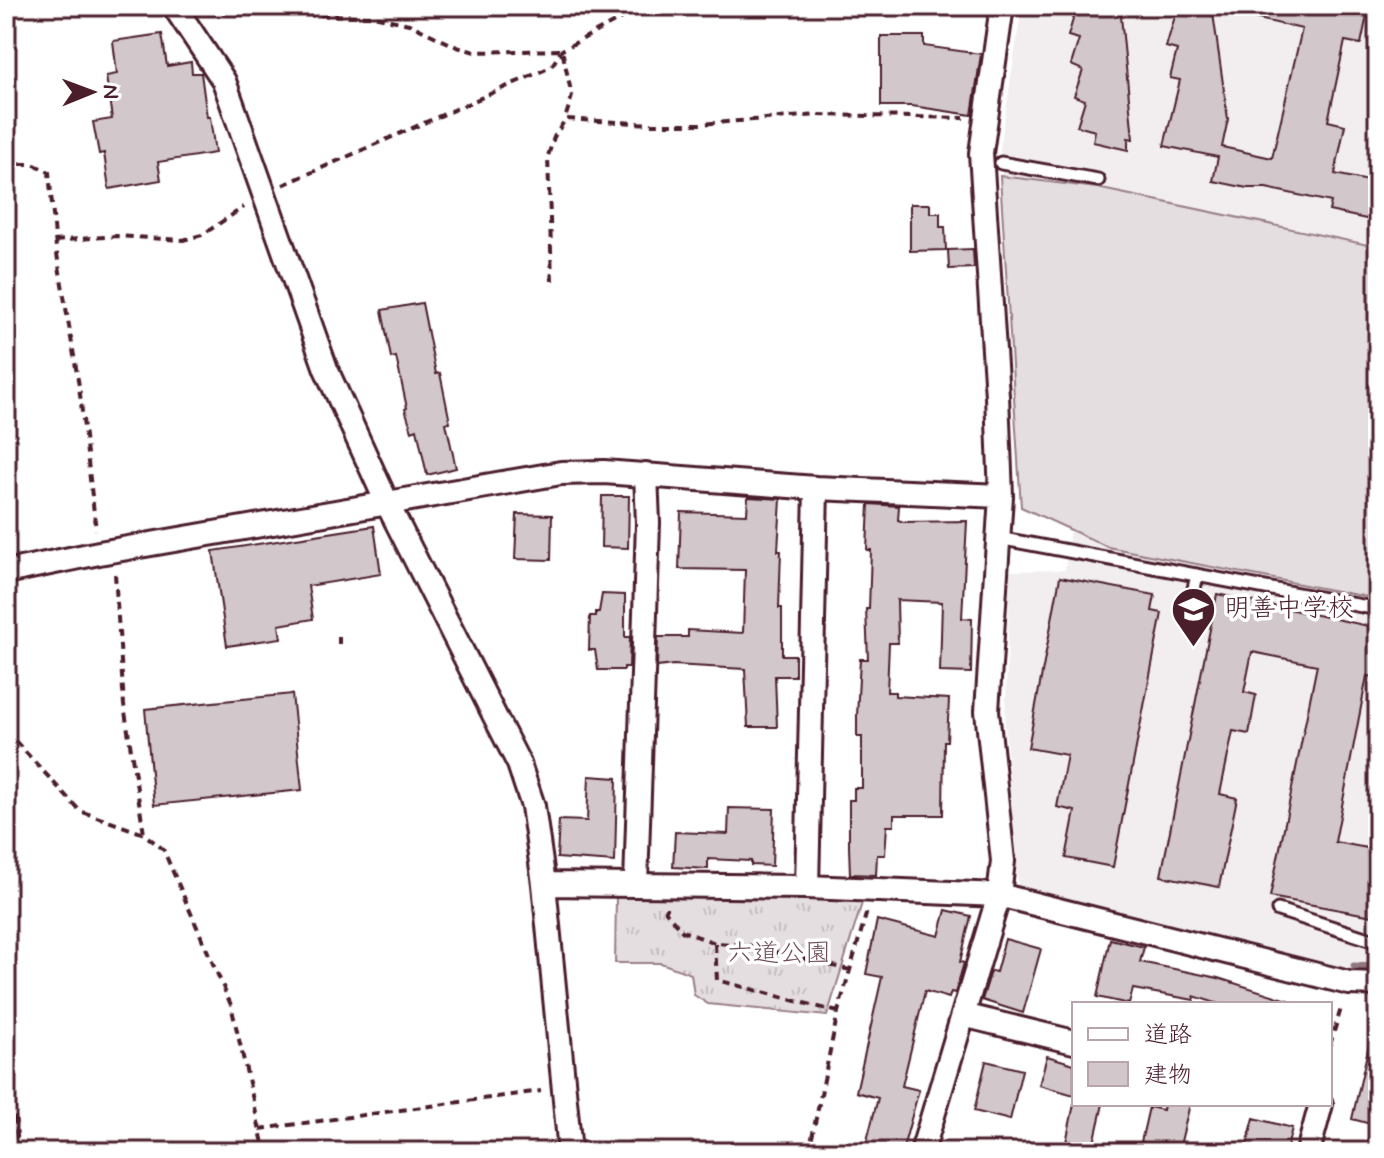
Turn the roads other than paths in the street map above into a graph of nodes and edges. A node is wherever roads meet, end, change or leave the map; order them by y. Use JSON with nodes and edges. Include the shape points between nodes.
{"nodes":[{"id":1,"x":1002,"y":6,"type":"edge"},
{"id":2,"x":176,"y":9,"type":"edge"},
{"id":3,"x":991,"y":162,"type":"junction"},
{"id":4,"x":1098,"y":180,"type":"dead end"},
{"id":5,"x":646,"y":474,"type":"junction"},
{"id":6,"x":816,"y":488,"type":"junction"},
{"id":7,"x":1001,"y":496,"type":"junction"},
{"id":8,"x":388,"y":505,"type":"junction"},
{"id":9,"x":998,"y":538,"type":"junction"},
{"id":10,"x":6,"y":572,"type":"edge"},
{"id":11,"x":1197,"y":575,"type":"junction"},
{"id":12,"x":1378,"y":609,"type":"edge"},
{"id":13,"x":1188,"y":616,"type":"dead end"},
{"id":14,"x":544,"y":884,"type":"junction"},
{"id":15,"x":636,"y":884,"type":"junction"},
{"id":16,"x":807,"y":887,"type":"junction"},
{"id":17,"x":999,"y":895,"type":"junction"},
{"id":18,"x":1278,"y":910,"type":"dead end"},
{"id":19,"x":1378,"y":942,"type":"edge"},
{"id":20,"x":1378,"y":984,"type":"edge"},
{"id":21,"x":963,"y":1015,"type":"junction"},
{"id":22,"x":1072,"y":1042,"type":"edge"},
{"id":23,"x":1320,"y":1106,"type":"edge"},
{"id":24,"x":570,"y":1152,"type":"edge"},
{"id":25,"x":922,"y":1152,"type":"edge"},
{"id":26,"x":1308,"y":1152,"type":"edge"}],
"edges":[{"from":1,"to":3,"type":"street","via":[[986,118]]},
{"from":2,"to":8,"type":"street","via":[[224,81],[326,369]]},
{"from":3,"to":4,"type":"lane"},
{"from":3,"to":7,"type":"street"},
{"from":5,"to":6,"type":"street"},
{"from":5,"to":8,"type":"street","via":[[561,473]]},
{"from":5,"to":15,"type":"street"},
{"from":6,"to":7,"type":"street"},
{"from":6,"to":16,"type":"street"},
{"from":7,"to":9,"type":"street"},
{"from":8,"to":10,"type":"street"},
{"from":8,"to":14,"type":"street","via":[[519,764],[533,806]]},
{"from":9,"to":11,"type":"lane"},
{"from":9,"to":17,"type":"street","via":[[987,711],[1003,861]]},
{"from":11,"to":12,"type":"lane"},
{"from":11,"to":13,"type":"lane"},
{"from":14,"to":15,"type":"street"},
{"from":14,"to":24,"type":"street"},
{"from":15,"to":16,"type":"street"},
{"from":16,"to":17,"type":"street"},
{"from":17,"to":20,"type":"street","via":[[1349,983]]},
{"from":17,"to":21,"type":"street"},
{"from":18,"to":19,"type":"lane"},
{"from":21,"to":22,"type":"street"},
{"from":21,"to":25,"type":"street"},
{"from":23,"to":26,"type":"street"}]}
